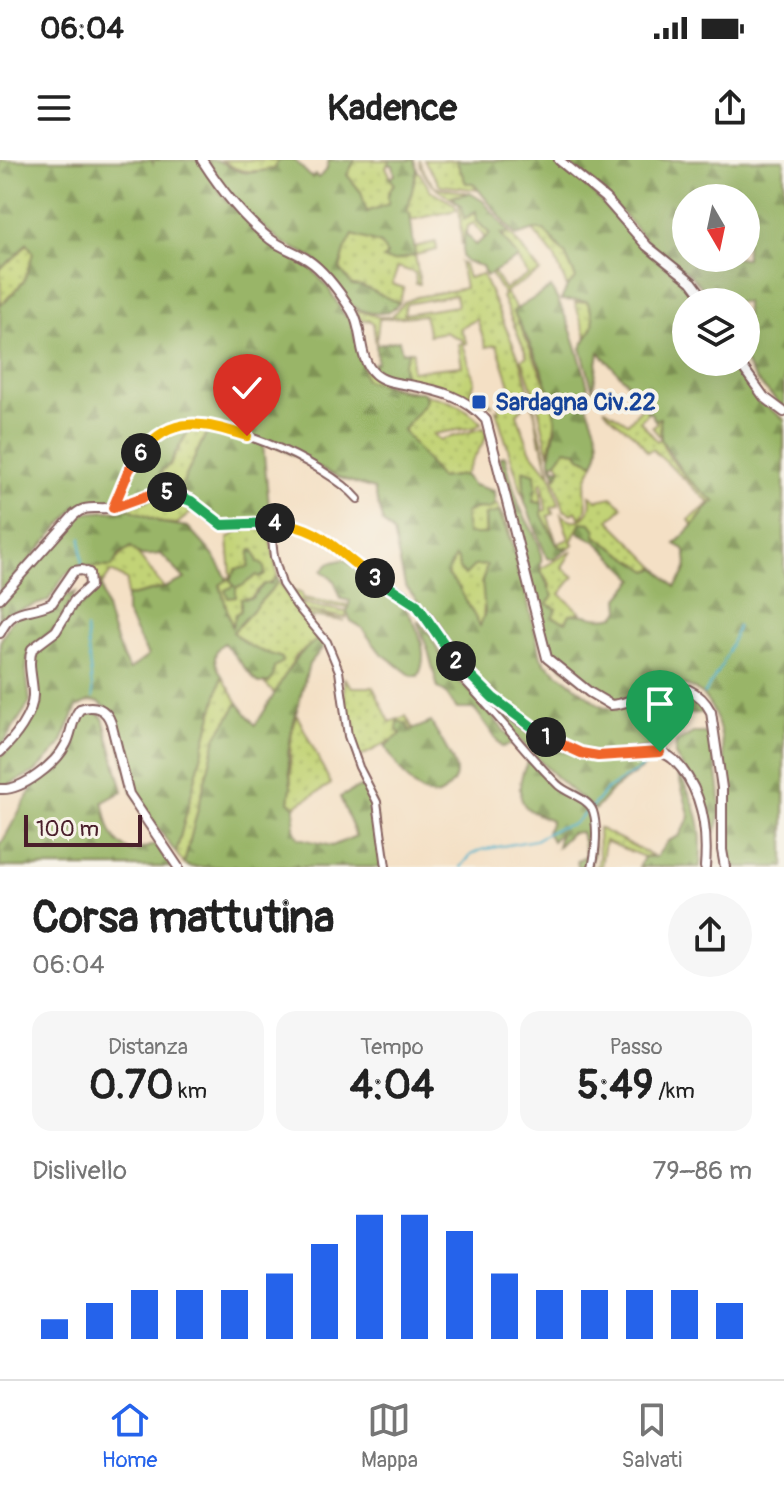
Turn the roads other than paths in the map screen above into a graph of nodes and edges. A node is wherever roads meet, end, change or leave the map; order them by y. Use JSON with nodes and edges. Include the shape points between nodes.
{"nodes":[{"id":1,"x":202,"y":160,"type":"edge"},
{"id":2,"x":559,"y":160,"type":"edge"},
{"id":3,"x":696,"y":288,"type":"edge"},
{"id":4,"x":749,"y":376,"type":"edge"},
{"id":5,"x":784,"y":412,"type":"edge"},
{"id":6,"x":358,"y":499,"type":"dead end"},
{"id":7,"x":113,"y":508,"type":"junction"},
{"id":8,"x":270,"y":522,"type":"junction"},
{"id":9,"x":0,"y":598,"type":"edge"},
{"id":10,"x":0,"y":633,"type":"edge"},
{"id":11,"x":458,"y":664,"type":"junction"},
{"id":12,"x":0,"y":752,"type":"edge"},
{"id":13,"x":0,"y":789,"type":"edge"},
{"id":14,"x":178,"y":867,"type":"edge"},
{"id":15,"x":386,"y":867,"type":"edge"},
{"id":16,"x":592,"y":867,"type":"edge"},
{"id":17,"x":705,"y":867,"type":"edge"},
{"id":18,"x":725,"y":867,"type":"edge"}],
"edges":[{"from":1,"to":18,"type":"street","via":[[270,239],[320,270],[355,317],[365,360],[377,376],[450,395],[486,420],[549,662],[611,705],[667,686],[687,689],[704,701],[711,712],[721,775]]},
{"from":2,"to":3,"type":"street"},
{"from":4,"to":5,"type":"street"},
{"from":6,"to":7,"type":"street","via":[[334,477],[260,441],[185,424],[149,444],[129,470]]},
{"from":7,"to":8,"type":"street","via":[[168,492],[191,501],[222,525]]},
{"from":7,"to":9,"type":"street","via":[[79,510]]},
{"from":8,"to":11,"type":"street","via":[[313,531],[417,605]]},
{"from":8,"to":15,"type":"street","via":[[282,584],[327,642],[339,671],[348,736],[377,802]]},
{"from":10,"to":12,"type":"street","via":[[18,612],[52,603],[74,571],[89,573],[90,586],[56,631],[32,649],[32,705]]},
{"from":11,"to":16,"type":"street","via":[[458,674],[508,732],[560,787],[591,809]]},
{"from":11,"to":17,"type":"street","via":[[530,728],[570,749],[598,756],[653,752],[673,759],[701,807]]},
{"from":13,"to":14,"type":"street","via":[[23,785],[55,758],[80,709],[101,709],[111,723],[129,794]]}]}
